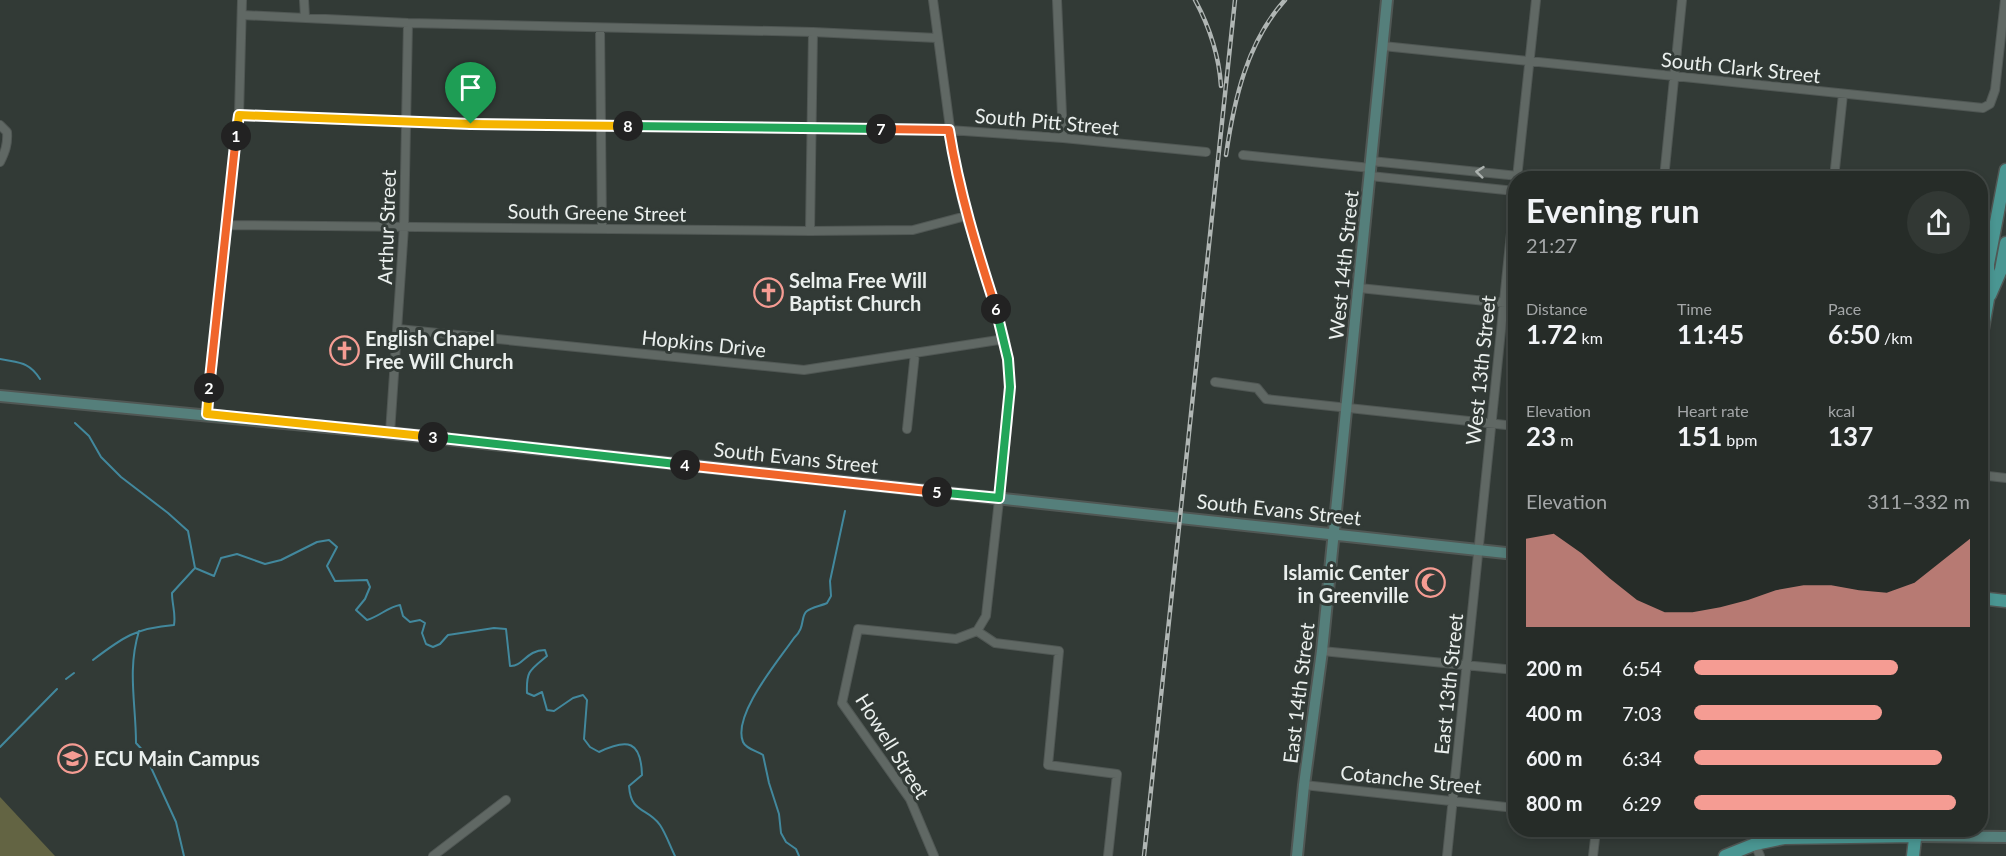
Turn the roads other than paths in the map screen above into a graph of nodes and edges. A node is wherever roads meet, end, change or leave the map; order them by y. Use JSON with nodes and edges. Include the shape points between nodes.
{"nodes":[{"id":1,"x":242,"y":0,"type":"edge"},
{"id":2,"x":304,"y":0,"type":"edge"},
{"id":3,"x":933,"y":0,"type":"edge"},
{"id":4,"x":1057,"y":0,"type":"edge"},
{"id":5,"x":1387,"y":0,"type":"edge"},
{"id":6,"x":1536,"y":0,"type":"edge"},
{"id":7,"x":1683,"y":0,"type":"edge"},
{"id":8,"x":2005,"y":0,"type":"edge"},
{"id":9,"x":242,"y":15,"type":"junction"},
{"id":10,"x":305,"y":17,"type":"junction"},
{"id":11,"x":408,"y":23,"type":"junction"},
{"id":12,"x":600,"y":28,"type":"junction"},
{"id":13,"x":813,"y":32,"type":"junction"},
{"id":14,"x":937,"y":38,"type":"junction"},
{"id":15,"x":1383,"y":46,"type":"junction"},
{"id":16,"x":1529,"y":61,"type":"junction"},
{"id":17,"x":1675,"y":76,"type":"junction"},
{"id":18,"x":1843,"y":94,"type":"junction"},
{"id":19,"x":239,"y":115,"type":"junction"},
{"id":20,"x":406,"y":123,"type":"junction"},
{"id":21,"x":0,"y":124,"type":"edge"},
{"id":22,"x":601,"y":126,"type":"junction"},
{"id":23,"x":812,"y":128,"type":"junction"},
{"id":24,"x":949,"y":130,"type":"junction"},
{"id":25,"x":1063,"y":138,"type":"junction"},
{"id":26,"x":1206,"y":152,"type":"dead end"},
{"id":27,"x":1243,"y":155,"type":"dead end"},
{"id":28,"x":0,"y":162,"type":"edge"},
{"id":29,"x":1371,"y":168,"type":"junction"},
{"id":30,"x":2006,"y":170,"type":"edge"},
{"id":31,"x":1518,"y":171,"type":"edge"},
{"id":32,"x":1665,"y":171,"type":"edge"},
{"id":33,"x":1835,"y":171,"type":"edge"},
{"id":34,"x":1508,"y":176,"type":"edge"},
{"id":35,"x":1508,"y":191,"type":"edge"},
{"id":36,"x":966,"y":216,"type":"junction"},
{"id":37,"x":226,"y":225,"type":"junction"},
{"id":38,"x":404,"y":227,"type":"junction"},
{"id":39,"x":602,"y":228,"type":"junction"},
{"id":40,"x":810,"y":231,"type":"junction"},
{"id":41,"x":2006,"y":243,"type":"edge"},
{"id":42,"x":1508,"y":257,"type":"edge"},
{"id":43,"x":1359,"y":288,"type":"junction"},
{"id":44,"x":1988,"y":299,"type":"joint"},
{"id":45,"x":1503,"y":303,"type":"junction"},
{"id":46,"x":1508,"y":303,"type":"edge"},
{"id":47,"x":398,"y":329,"type":"junction"},
{"id":48,"x":1005,"y":339,"type":"junction"},
{"id":49,"x":915,"y":353,"type":"junction"},
{"id":50,"x":1215,"y":382,"type":"dead end"},
{"id":51,"x":0,"y":396,"type":"edge"},
{"id":52,"x":1346,"y":408,"type":"junction"},
{"id":53,"x":207,"y":414,"type":"junction"},
{"id":54,"x":1490,"y":424,"type":"junction"},
{"id":55,"x":1508,"y":425,"type":"edge"},
{"id":56,"x":906,"y":429,"type":"dead end"},
{"id":57,"x":390,"y":433,"type":"junction"},
{"id":58,"x":1988,"y":476,"type":"edge"},
{"id":59,"x":2006,"y":478,"type":"edge"},
{"id":60,"x":999,"y":498,"type":"junction"},
{"id":61,"x":1333,"y":534,"type":"junction"},
{"id":62,"x":1478,"y":550,"type":"junction"},
{"id":63,"x":1508,"y":553,"type":"edge"},
{"id":64,"x":1988,"y":599,"type":"edge"},
{"id":65,"x":2006,"y":601,"type":"edge"},
{"id":66,"x":977,"y":631,"type":"junction"},
{"id":67,"x":1322,"y":651,"type":"junction"},
{"id":68,"x":1467,"y":665,"type":"junction"},
{"id":69,"x":1508,"y":669,"type":"edge"},
{"id":70,"x":1304,"y":785,"type":"junction"},
{"id":71,"x":506,"y":800,"type":"dead end"},
{"id":72,"x":1453,"y":801,"type":"junction"},
{"id":73,"x":1508,"y":807,"type":"edge"},
{"id":74,"x":1988,"y":836,"type":"edge"},
{"id":75,"x":1595,"y":837,"type":"edge"},
{"id":76,"x":1810,"y":837,"type":"edge"},
{"id":77,"x":1915,"y":837,"type":"edge"},
{"id":78,"x":2006,"y":837,"type":"edge"},
{"id":79,"x":1763,"y":838,"type":"edge"},
{"id":80,"x":432,"y":856,"type":"edge"},
{"id":81,"x":934,"y":856,"type":"edge"},
{"id":82,"x":1108,"y":856,"type":"edge"},
{"id":83,"x":1297,"y":856,"type":"edge"},
{"id":84,"x":1447,"y":856,"type":"edge"},
{"id":85,"x":1593,"y":856,"type":"edge"},
{"id":86,"x":1725,"y":856,"type":"edge"},
{"id":87,"x":1760,"y":856,"type":"edge"},
{"id":88,"x":1913,"y":856,"type":"edge"}],
"edges":[{"from":1,"to":9,"type":"street"},
{"from":2,"to":10,"type":"street"},
{"from":3,"to":14,"type":"street"},
{"from":4,"to":25,"type":"street"},
{"from":5,"to":15,"type":"main road","name":"West 14th Street"},
{"from":6,"to":16,"type":"street"},
{"from":7,"to":17,"type":"street"},
{"from":8,"to":18,"type":"street","name":"South Clark Street","via":[[1990,104],[1983,108]]},
{"from":9,"to":10,"type":"street"},
{"from":9,"to":19,"type":"street"},
{"from":10,"to":11,"type":"street"},
{"from":11,"to":12,"type":"street"},
{"from":11,"to":20,"type":"street","name":"Arthur Street"},
{"from":12,"to":13,"type":"street"},
{"from":12,"to":22,"type":"street"},
{"from":13,"to":14,"type":"street"},
{"from":13,"to":23,"type":"street"},
{"from":14,"to":24,"type":"street"},
{"from":15,"to":16,"type":"street","name":"South Clark Street"},
{"from":15,"to":29,"type":"main road","name":"West 14th Street"},
{"from":16,"to":17,"type":"street","name":"South Clark Street"},
{"from":16,"to":31,"type":"street"},
{"from":17,"to":18,"type":"street","name":"South Clark Street"},
{"from":17,"to":32,"type":"street"},
{"from":18,"to":33,"type":"street"},
{"from":19,"to":20,"type":"street","name":"South Pitt Street"},
{"from":19,"to":37,"type":"street"},
{"from":20,"to":22,"type":"street","name":"South Pitt Street"},
{"from":20,"to":38,"type":"street","name":"Arthur Street"},
{"from":21,"to":28,"type":"street","via":[[8,138]]},
{"from":22,"to":23,"type":"street","name":"South Pitt Street"},
{"from":22,"to":39,"type":"street"},
{"from":23,"to":24,"type":"street","name":"South Pitt Street"},
{"from":23,"to":40,"type":"street"},
{"from":24,"to":25,"type":"street","name":"South Pitt Street"},
{"from":24,"to":36,"type":"street"},
{"from":25,"to":26,"type":"street","name":"South Pitt Street"},
{"from":27,"to":29,"type":"street"},
{"from":34,"to":29,"type":"street","one_way":true},
{"from":29,"to":35,"type":"street"},
{"from":29,"to":43,"type":"main road","name":"West 14th Street"},
{"from":30,"to":44,"type":"main road","via":[[1988,264]]},
{"from":36,"to":40,"type":"street","name":"South Greene Street","via":[[913,230]]},
{"from":36,"to":48,"type":"street"},
{"from":37,"to":38,"type":"street","name":"South Greene Street"},
{"from":37,"to":53,"type":"street"},
{"from":38,"to":39,"type":"street","name":"South Greene Street"},
{"from":38,"to":47,"type":"street","name":"Arthur Street"},
{"from":39,"to":40,"type":"street","name":"South Greene Street"},
{"from":41,"to":44,"type":"main road","via":[[2001,270]]},
{"from":42,"to":45,"type":"street","name":"West 13th Street"},
{"from":43,"to":45,"type":"street"},
{"from":43,"to":52,"type":"main road","name":"West 14th Street"},
{"from":45,"to":46,"type":"street"},
{"from":45,"to":54,"type":"street","name":"West 13th Street"},
{"from":47,"to":49,"type":"street","name":"Hopkins Drive","via":[[804,370]]},
{"from":47,"to":57,"type":"street","name":"Arthur Street"},
{"from":48,"to":49,"type":"street","name":"Hopkins Drive"},
{"from":48,"to":60,"type":"street","via":[[1010,387]]},
{"from":49,"to":56,"type":"street"},
{"from":50,"to":52,"type":"street","via":[[1257,388],[1266,399]]},
{"from":51,"to":53,"type":"main road","name":"South Evans Street"},
{"from":52,"to":54,"type":"street"},
{"from":52,"to":61,"type":"main road","name":"West 14th Street"},
{"from":53,"to":57,"type":"main road","name":"South Evans Street"},
{"from":54,"to":55,"type":"street"},
{"from":54,"to":62,"type":"street","name":"West 13th Street"},
{"from":57,"to":60,"type":"main road","name":"South Evans Street"},
{"from":58,"to":59,"type":"street"},
{"from":60,"to":61,"type":"main road","name":"South Evans Street"},
{"from":60,"to":66,"type":"street","via":[[986,616]]},
{"from":61,"to":62,"type":"main road","name":"South Evans Street"},
{"from":61,"to":67,"type":"main road","name":"East 14th Street"},
{"from":62,"to":63,"type":"main road","name":"South Evans Street"},
{"from":62,"to":68,"type":"street","name":"East 13th Street"},
{"from":64,"to":65,"type":"main road"},
{"from":66,"to":81,"type":"street","name":"Howell Street","via":[[956,639],[858,629],[842,703],[909,800]]},
{"from":66,"to":82,"type":"street","via":[[995,643],[1059,651],[1048,765],[1117,774]]},
{"from":67,"to":68,"type":"street"},
{"from":67,"to":70,"type":"main road","name":"East 14th Street"},
{"from":68,"to":69,"type":"street"},
{"from":68,"to":72,"type":"street","name":"East 13th Street"},
{"from":70,"to":72,"type":"street","name":"Cotanche Street"},
{"from":70,"to":83,"type":"main road","name":"East 14th Street"},
{"from":71,"to":80,"type":"street"},
{"from":72,"to":73,"type":"street","name":"Cotanche Street"},
{"from":72,"to":84,"type":"street","name":"East 13th Street"},
{"from":74,"to":78,"type":"main road"},
{"from":75,"to":85,"type":"street"},
{"from":76,"to":79,"type":"main road"},
{"from":77,"to":88,"type":"main road"},
{"from":79,"to":86,"type":"main road"},
{"from":79,"to":87,"type":"street"}]}
